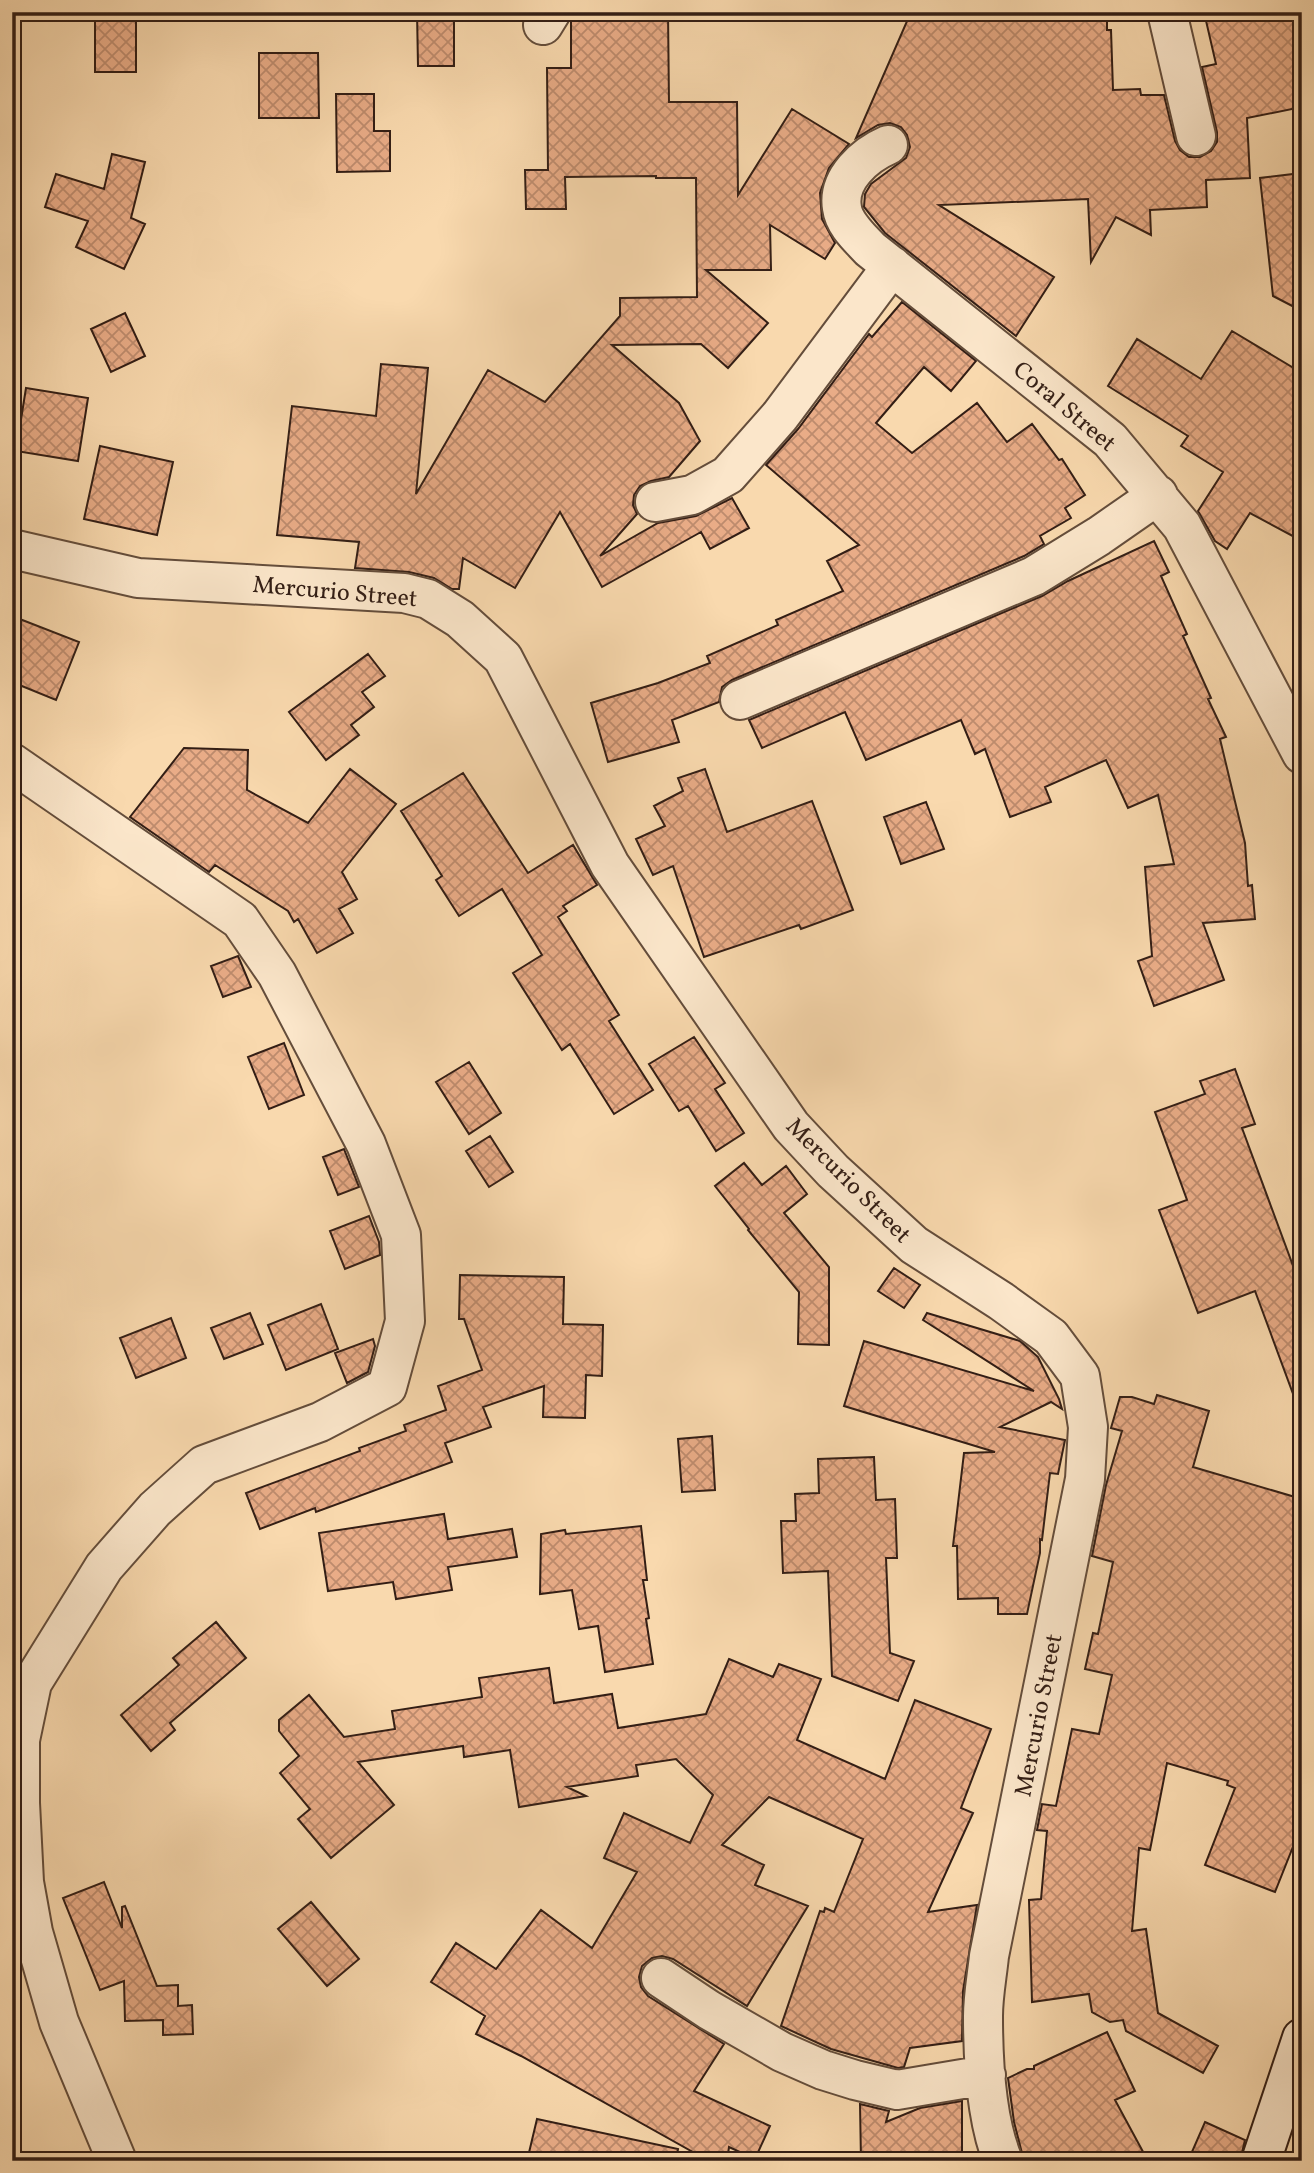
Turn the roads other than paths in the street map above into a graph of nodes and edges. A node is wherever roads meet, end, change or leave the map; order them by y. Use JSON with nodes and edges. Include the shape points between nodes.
{"nodes":[{"id":1,"x":1167,"y":12,"type":"edge"},
{"id":2,"x":1196,"y":136,"type":"dead end"},
{"id":3,"x":888,"y":145,"type":"dead end"},
{"id":4,"x":892,"y":266,"type":"junction"},
{"id":5,"x":1158,"y":495,"type":"junction"},
{"id":6,"x":655,"y":502,"type":"dead end"},
{"id":7,"x":12,"y":549,"type":"edge"},
{"id":8,"x":740,"y":700,"type":"dead end"},
{"id":9,"x":1302,"y":754,"type":"edge"},
{"id":10,"x":12,"y":763,"type":"edge"},
{"id":11,"x":662,"y":1979,"type":"dead end"},
{"id":12,"x":1302,"y":2038,"type":"edge"},
{"id":13,"x":986,"y":2075,"type":"junction"},
{"id":14,"x":117,"y":2161,"type":"edge"},
{"id":15,"x":1003,"y":2161,"type":"edge"},
{"id":16,"x":1261,"y":2161,"type":"edge"}],
"edges":[{"from":1,"to":2,"type":"street"},
{"from":3,"to":4,"type":"street","name":"Coral Street","via":[[859,163],[849,178],[842,208],[855,233]]},
{"from":4,"to":5,"type":"street","name":"Coral Street","via":[[1110,440]]},
{"from":4,"to":6,"type":"street","via":[[780,416],[728,475],[692,495]]},
{"from":5,"to":8,"type":"street","via":[[1034,576]]},
{"from":5,"to":9,"type":"street","name":"Coral Street","via":[[1182,526]]},
{"from":7,"to":13,"type":"street","name":"Mercurio Street","via":[[138,578],[404,593],[428,599],[460,619],[503,658],[610,865],[791,1126],[914,1245],[1051,1337],[1080,1376],[1088,1427],[1085,1479],[989,1956],[983,2014]]},
{"from":10,"to":14,"type":"street","via":[[240,920],[309,1031],[366,1144],[401,1235],[405,1321],[387,1387],[320,1422],[204,1465],[155,1509],[104,1567],[32,1683],[20,1740],[24,1882],[33,1932],[60,2022]]},
{"from":11,"to":13,"type":"street","via":[[782,2052],[855,2080],[897,2090]]},
{"from":12,"to":16,"type":"street"},
{"from":13,"to":15,"type":"street","name":"Mercurio Street","via":[[994,2140]]}]}
